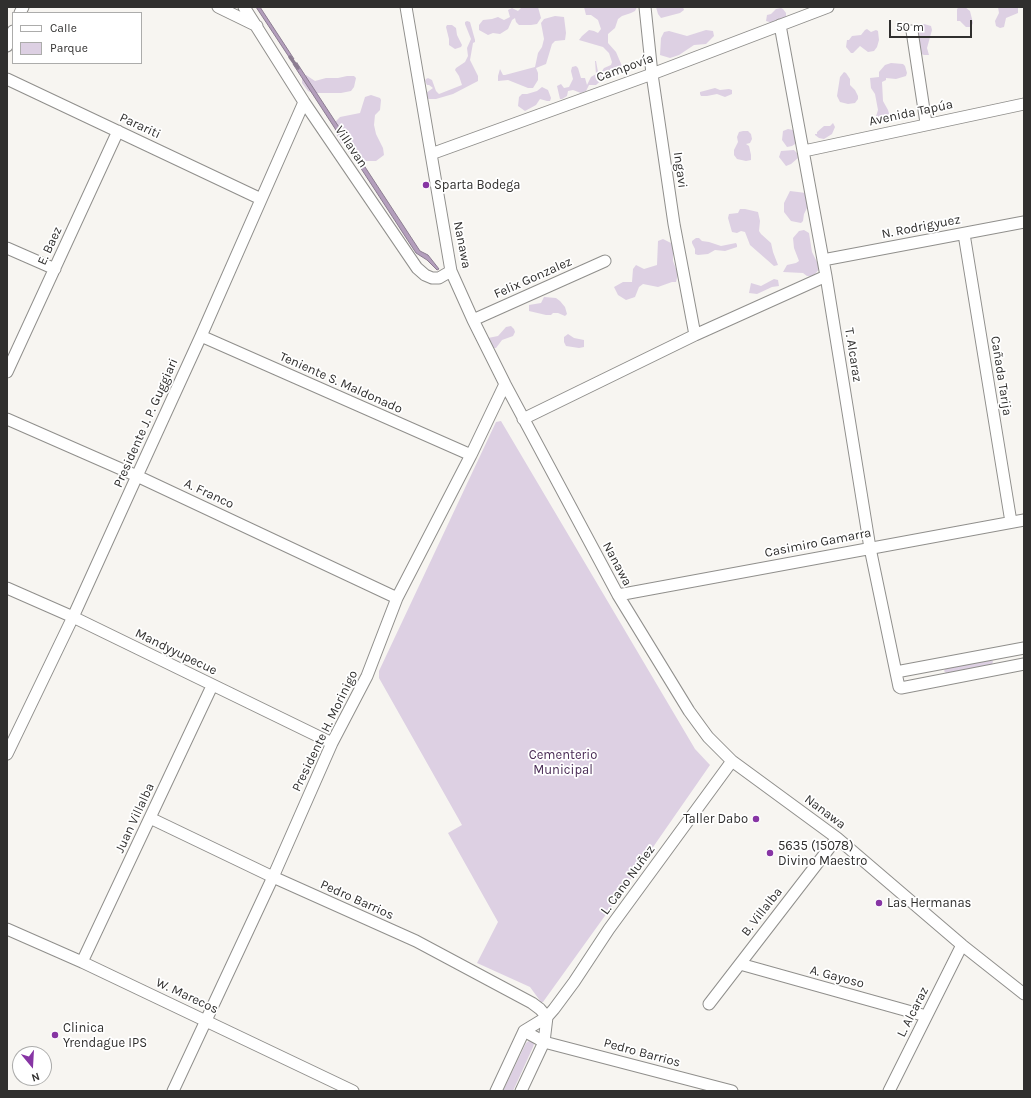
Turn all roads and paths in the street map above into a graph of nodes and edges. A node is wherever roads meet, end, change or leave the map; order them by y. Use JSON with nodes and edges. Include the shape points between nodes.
{"nodes":[{"id":1,"x":218,"y":7,"type":"edge"},
{"id":2,"x":244,"y":7,"type":"edge"},
{"id":3,"x":406,"y":7,"type":"edge"},
{"id":4,"x":645,"y":7,"type":"edge"},
{"id":5,"x":828,"y":7,"type":"edge"},
{"id":6,"x":780,"y":25,"type":"junction"},
{"id":7,"x":257,"y":26,"type":"junction"},
{"id":8,"x":912,"y":31,"type":"dead end"},
{"id":9,"x":12,"y":34,"type":"edge"},
{"id":10,"x":7,"y":46,"type":"edge"},
{"id":11,"x":652,"y":74,"type":"junction"},
{"id":12,"x":7,"y":79,"type":"edge"},
{"id":13,"x":304,"y":102,"type":"junction"},
{"id":14,"x":1024,"y":104,"type":"edge"},
{"id":15,"x":926,"y":124,"type":"junction"},
{"id":16,"x":118,"y":131,"type":"junction"},
{"id":17,"x":804,"y":151,"type":"junction"},
{"id":18,"x":431,"y":154,"type":"junction"},
{"id":19,"x":261,"y":199,"type":"junction"},
{"id":20,"x":1024,"y":222,"type":"edge"},
{"id":21,"x":964,"y":234,"type":"junction"},
{"id":22,"x":7,"y":248,"type":"edge"},
{"id":23,"x":823,"y":260,"type":"junction"},
{"id":24,"x":605,"y":261,"type":"dead end"},
{"id":25,"x":55,"y":269,"type":"junction"},
{"id":26,"x":451,"y":271,"type":"junction"},
{"id":27,"x":826,"y":276,"type":"junction"},
{"id":28,"x":473,"y":320,"type":"junction"},
{"id":29,"x":695,"y":335,"type":"junction"},
{"id":30,"x":201,"y":336,"type":"junction"},
{"id":31,"x":7,"y":372,"type":"edge"},
{"id":32,"x":505,"y":384,"type":"junction"},
{"id":33,"x":7,"y":419,"type":"edge"},
{"id":34,"x":523,"y":419,"type":"junction"},
{"id":35,"x":471,"y":455,"type":"junction"},
{"id":36,"x":137,"y":476,"type":"junction"},
{"id":37,"x":1024,"y":520,"type":"edge"},
{"id":38,"x":1011,"y":522,"type":"junction"},
{"id":39,"x":870,"y":548,"type":"junction"},
{"id":40,"x":7,"y":588,"type":"edge"},
{"id":41,"x":618,"y":595,"type":"junction"},
{"id":42,"x":397,"y":598,"type":"junction"},
{"id":43,"x":72,"y":617,"type":"junction"},
{"id":44,"x":1024,"y":648,"type":"edge"},
{"id":45,"x":996,"y":653,"type":"junction"},
{"id":46,"x":937,"y":664,"type":"junction"},
{"id":47,"x":1024,"y":664,"type":"edge"},
{"id":48,"x":999,"y":669,"type":"junction"},
{"id":49,"x":896,"y":672,"type":"junction"},
{"id":50,"x":940,"y":680,"type":"junction"},
{"id":51,"x":212,"y":686,"type":"junction"},
{"id":52,"x":332,"y":743,"type":"junction"},
{"id":53,"x":7,"y":754,"type":"edge"},
{"id":54,"x":732,"y":761,"type":"junction"},
{"id":55,"x":150,"y":818,"type":"junction"},
{"id":56,"x":837,"y":838,"type":"junction"},
{"id":57,"x":273,"y":877,"type":"junction"},
{"id":58,"x":7,"y":929,"type":"edge"},
{"id":59,"x":962,"y":945,"type":"junction"},
{"id":60,"x":82,"y":962,"type":"junction"},
{"id":61,"x":740,"y":964,"type":"junction"},
{"id":62,"x":1024,"y":994,"type":"edge"},
{"id":63,"x":710,"y":1004,"type":"dead end"},
{"id":64,"x":547,"y":1016,"type":"junction"},
{"id":65,"x":926,"y":1016,"type":"junction"},
{"id":66,"x":206,"y":1021,"type":"junction"},
{"id":67,"x":524,"y":1031,"type":"junction"},
{"id":68,"x":544,"y":1042,"type":"junction"},
{"id":69,"x":173,"y":1091,"type":"edge"},
{"id":70,"x":353,"y":1091,"type":"edge"},
{"id":71,"x":496,"y":1091,"type":"edge"},
{"id":72,"x":521,"y":1091,"type":"edge"},
{"id":73,"x":732,"y":1091,"type":"edge"},
{"id":74,"x":888,"y":1091,"type":"edge"}],
"edges":[{"from":1,"to":7,"type":"street"},
{"from":2,"to":7,"type":"street","name":"Villavan"},
{"from":3,"to":18,"type":"street","name":"Nanawa"},
{"from":4,"to":11,"type":"street","name":"Ingavi"},
{"from":5,"to":6,"type":"street","name":"Campovía"},
{"from":6,"to":11,"type":"street","name":"Campovía"},
{"from":6,"to":17,"type":"street","name":"T. Alcaraz"},
{"from":7,"to":13,"type":"street","name":"Villavan"},
{"from":8,"to":15,"type":"street"},
{"from":9,"to":10,"type":"street"},
{"from":11,"to":18,"type":"street","name":"Campovía"},
{"from":11,"to":29,"type":"street","name":"Ingavi","via":[[674,224]]},
{"from":12,"to":16,"type":"street","name":"Parariti"},
{"from":13,"to":19,"type":"street","name":"Presidente J. P. Guggiari"},
{"from":13,"to":26,"type":"street","name":"Villavan","via":[[417,268],[432,278],[440,278]]},
{"from":14,"to":15,"type":"street","name":"Avenida Tapúa"},
{"from":15,"to":17,"type":"street","name":"Avenida Tapúa"},
{"from":16,"to":19,"type":"street","name":"Parariti"},
{"from":16,"to":25,"type":"street","name":"E. Baez"},
{"from":17,"to":23,"type":"street","name":"T. Alcaraz"},
{"from":18,"to":26,"type":"street","name":"Nanawa"},
{"from":19,"to":30,"type":"street","name":"Presidente J. P. Guggiari"},
{"from":20,"to":21,"type":"street","name":"N. Rodrigyuez"},
{"from":21,"to":23,"type":"street","name":"N. Rodrigyuez"},
{"from":21,"to":38,"type":"street","name":"Cañada Tarija"},
{"from":22,"to":25,"type":"street"},
{"from":23,"to":27,"type":"street","name":"T. Alcaraz"},
{"from":24,"to":28,"type":"street","name":"Felix Gonzalez"},
{"from":25,"to":31,"type":"street","name":"E. Baez"},
{"from":26,"to":28,"type":"street","name":"Nanawa"},
{"from":27,"to":29,"type":"street"},
{"from":27,"to":39,"type":"street","name":"T. Alcaraz"},
{"from":28,"to":32,"type":"street","name":"Nanawa"},
{"from":29,"to":34,"type":"street"},
{"from":30,"to":35,"type":"street","name":"Teniente S. Maldonado"},
{"from":30,"to":36,"type":"street","name":"Presidente J. P. Guggiari"},
{"from":32,"to":34,"type":"street","name":"Nanawa"},
{"from":32,"to":35,"type":"street","name":"Presidente H. Morinigo"},
{"from":33,"to":36,"type":"street","name":"A. Franco"},
{"from":34,"to":41,"type":"street","name":"Nanawa"},
{"from":35,"to":42,"type":"street","name":"Presidente H. Morinigo"},
{"from":36,"to":42,"type":"street","name":"A. Franco"},
{"from":36,"to":43,"type":"street","name":"Presidente J. P. Guggiari"},
{"from":37,"to":38,"type":"street","name":"Casimiro Gamarra"},
{"from":38,"to":39,"type":"street","name":"Casimiro Gamarra"},
{"from":39,"to":41,"type":"street","name":"Casimiro Gamarra"},
{"from":39,"to":49,"type":"street","name":"T. Alcaraz"},
{"from":40,"to":43,"type":"street","name":"Mandyyupecue"},
{"from":41,"to":54,"type":"street","name":"Nanawa","via":[[689,711],[708,737]]},
{"from":42,"to":52,"type":"street","name":"Presidente H. Morinigo","via":[[367,676]]},
{"from":43,"to":51,"type":"street","name":"Mandyyupecue"},
{"from":43,"to":53,"type":"street","name":"Presidente J. P. Guggiari"},
{"from":44,"to":45,"type":"street"},
{"from":45,"to":46,"type":"street"},
{"from":45,"to":48,"type":"street"},
{"from":46,"to":49,"type":"street"},
{"from":46,"to":50,"type":"street"},
{"from":47,"to":48,"type":"street"},
{"from":48,"to":50,"type":"street"},
{"from":49,"to":50,"type":"street","name":"T. Alcaraz","via":[[901,688]]},
{"from":51,"to":52,"type":"street","name":"Mandyyupecue"},
{"from":51,"to":55,"type":"street","name":"Juan Villalba"},
{"from":52,"to":57,"type":"street","name":"Presidente H. Morinigo"},
{"from":54,"to":56,"type":"street","name":"Nanawa"},
{"from":54,"to":64,"type":"street","name":"L. Cano Nuñez"},
{"from":55,"to":57,"type":"street","name":"Pedro Barrios"},
{"from":55,"to":60,"type":"street","name":"Juan Villalba"},
{"from":56,"to":59,"type":"street","name":"Nanawa"},
{"from":56,"to":61,"type":"street","name":"B. Villalba"},
{"from":57,"to":64,"type":"street","name":"Pedro Barrios","via":[[416,941],[532,1003]]},
{"from":57,"to":66,"type":"street","name":"Presidente H. Morinigo"},
{"from":58,"to":60,"type":"street","name":"W. Marecos"},
{"from":59,"to":62,"type":"street","name":"Nanawa"},
{"from":59,"to":65,"type":"street","name":"L. Alcaraz"},
{"from":60,"to":66,"type":"street","name":"W. Marecos"},
{"from":61,"to":63,"type":"street","name":"B. Villalba"},
{"from":61,"to":65,"type":"street","name":"A. Gayoso"},
{"from":64,"to":67,"type":"street","name":"L. Cano Nuñez"},
{"from":64,"to":68,"type":"street"},
{"from":65,"to":74,"type":"street","name":"L. Alcaraz"},
{"from":66,"to":69,"type":"street","name":"Presidente H. Morinigo"},
{"from":66,"to":70,"type":"street","name":"W. Marecos"},
{"from":67,"to":68,"type":"street","name":"Pedro Barrios"},
{"from":67,"to":71,"type":"street"},
{"from":68,"to":72,"type":"street"},
{"from":68,"to":73,"type":"street","name":"Pedro Barrios"}]}
